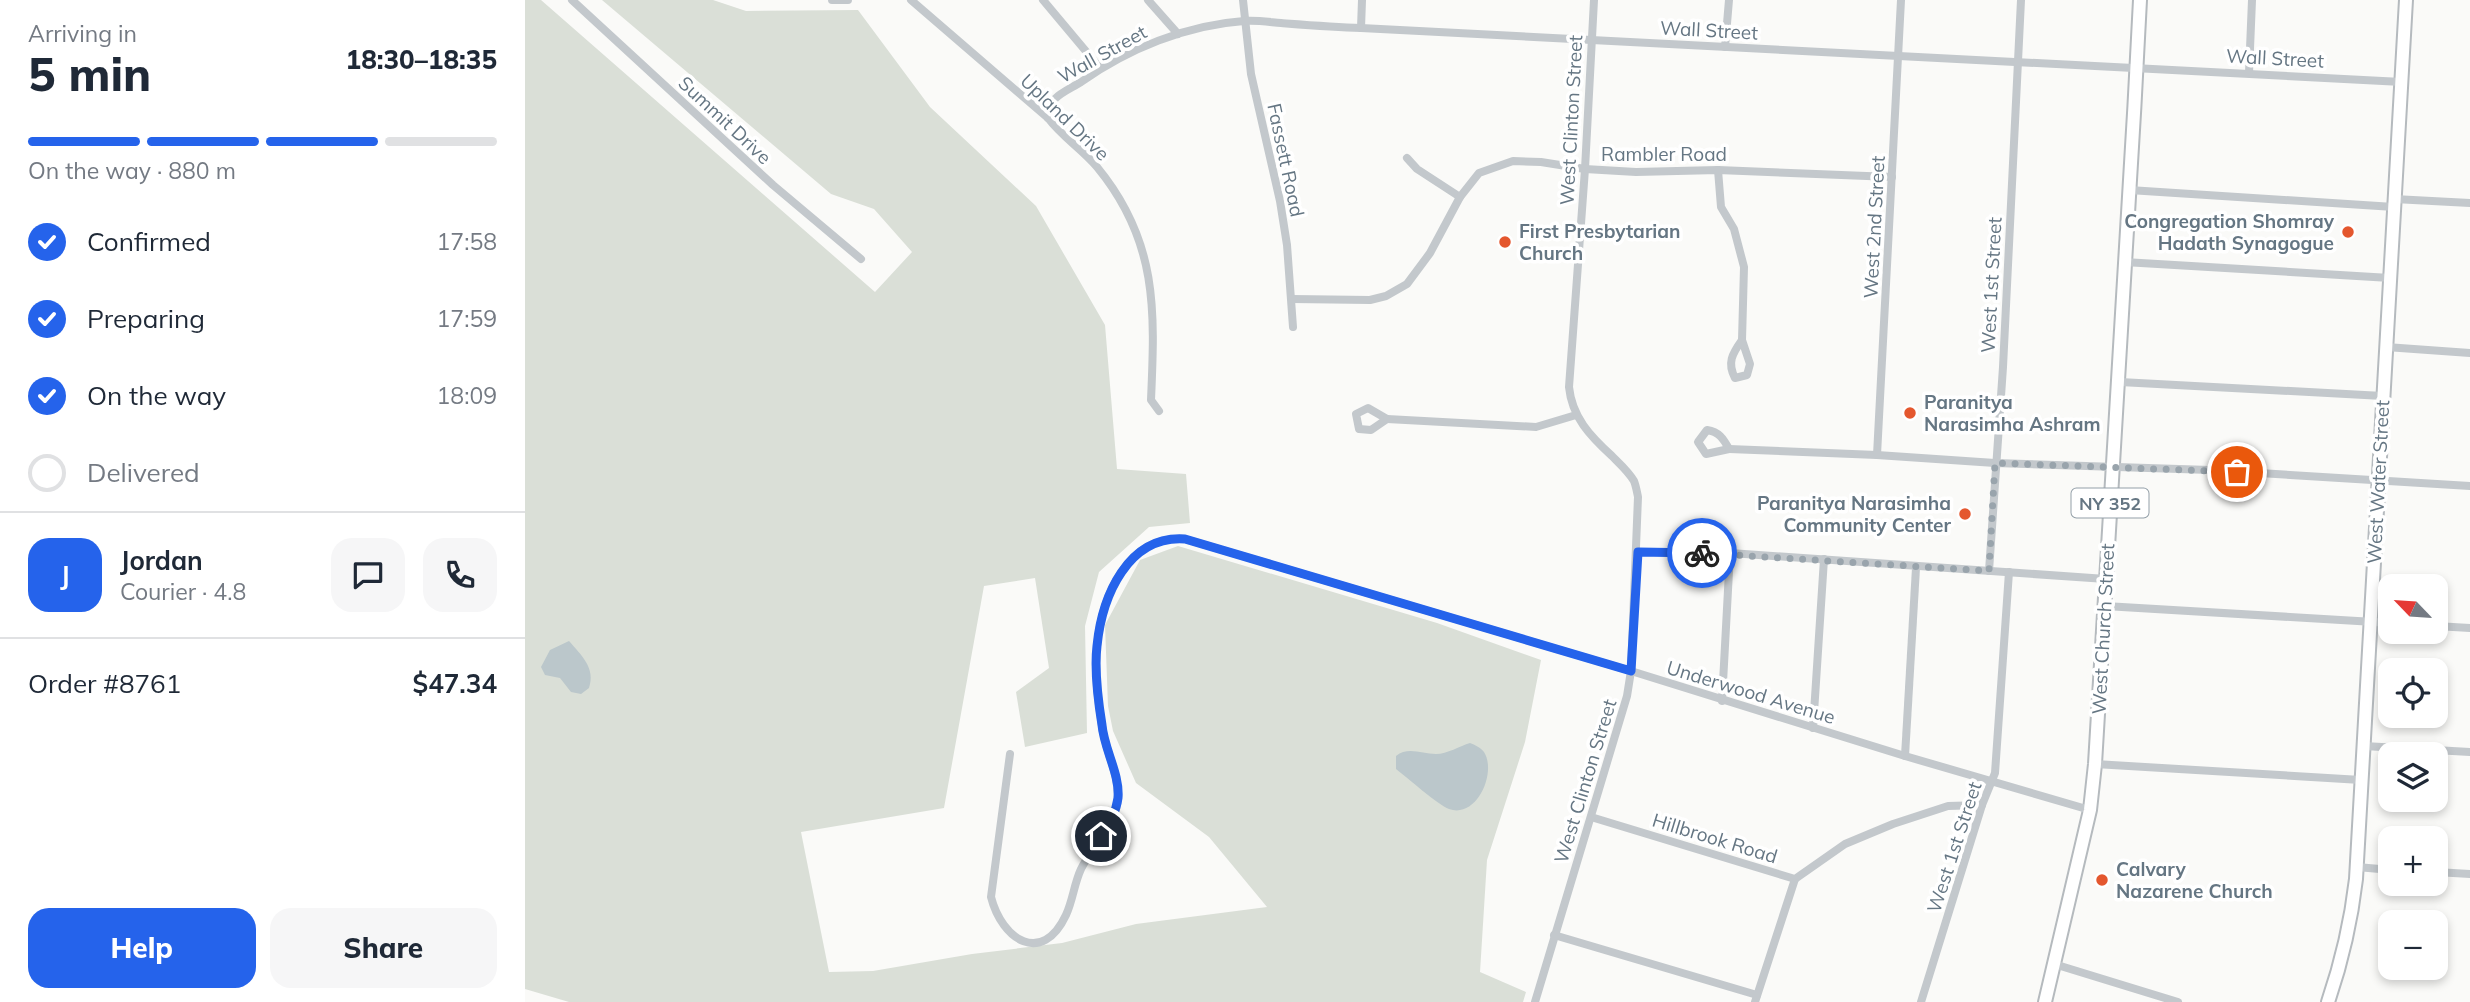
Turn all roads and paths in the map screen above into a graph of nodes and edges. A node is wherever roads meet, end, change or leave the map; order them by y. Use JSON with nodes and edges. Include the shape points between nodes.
{"nodes":[{"id":1,"x":572,"y":0,"type":"edge"},
{"id":2,"x":832,"y":0,"type":"edge"},
{"id":3,"x":848,"y":0,"type":"edge"},
{"id":4,"x":911,"y":0,"type":"edge"},
{"id":5,"x":1043,"y":0,"type":"edge"},
{"id":6,"x":1148,"y":0,"type":"edge"},
{"id":7,"x":1243,"y":0,"type":"edge"},
{"id":8,"x":1362,"y":0,"type":"edge"},
{"id":9,"x":1594,"y":0,"type":"edge"},
{"id":10,"x":1729,"y":0,"type":"edge"},
{"id":11,"x":1901,"y":0,"type":"edge"},
{"id":12,"x":2021,"y":0,"type":"edge"},
{"id":13,"x":2140,"y":0,"type":"edge"},
{"id":14,"x":2252,"y":0,"type":"edge"},
{"id":15,"x":2406,"y":0,"type":"edge"},
{"id":16,"x":1246,"y":21,"type":"junction"},
{"id":17,"x":1361,"y":29,"type":"junction"},
{"id":18,"x":1178,"y":34,"type":"junction"},
{"id":19,"x":1591,"y":40,"type":"junction"},
{"id":20,"x":1725,"y":47,"type":"junction"},
{"id":21,"x":1898,"y":54,"type":"junction"},
{"id":22,"x":2018,"y":61,"type":"junction"},
{"id":23,"x":2137,"y":67,"type":"junction"},
{"id":24,"x":1100,"y":68,"type":"junction"},
{"id":25,"x":2249,"y":73,"type":"junction"},
{"id":26,"x":2402,"y":82,"type":"junction"},
{"id":27,"x":1048,"y":118,"type":"junction"},
{"id":28,"x":1407,"y":158,"type":"dead end"},
{"id":29,"x":1585,"y":169,"type":"junction"},
{"id":30,"x":1717,"y":170,"type":"junction"},
{"id":31,"x":1892,"y":177,"type":"junction"},
{"id":32,"x":2129,"y":190,"type":"junction"},
{"id":33,"x":1460,"y":197,"type":"junction"},
{"id":34,"x":2394,"y":203,"type":"junction"},
{"id":35,"x":2470,"y":203,"type":"edge"},
{"id":36,"x":862,"y":259,"type":"dead end"},
{"id":37,"x":2125,"y":262,"type":"junction"},
{"id":38,"x":2390,"y":278,"type":"junction"},
{"id":39,"x":1292,"y":299,"type":"junction"},
{"id":40,"x":1293,"y":327,"type":"dead end"},
{"id":41,"x":1742,"y":340,"type":"dead end"},
{"id":42,"x":2386,"y":348,"type":"junction"},
{"id":43,"x":2470,"y":353,"type":"edge"},
{"id":44,"x":2120,"y":382,"type":"junction"},
{"id":45,"x":2383,"y":396,"type":"junction"},
{"id":46,"x":1159,"y":411,"type":"dead end"},
{"id":47,"x":1576,"y":415,"type":"junction"},
{"id":48,"x":1387,"y":419,"type":"dead end"},
{"id":49,"x":1729,"y":449,"type":"dead end"},
{"id":50,"x":1877,"y":455,"type":"junction"},
{"id":51,"x":1995,"y":463,"type":"junction"},
{"id":52,"x":2112,"y":466,"type":"junction"},
{"id":53,"x":2378,"y":480,"type":"junction"},
{"id":54,"x":2470,"y":486,"type":"edge"},
{"id":55,"x":1638,"y":552,"type":"junction"},
{"id":56,"x":1730,"y":553,"type":"junction"},
{"id":57,"x":1824,"y":559,"type":"junction"},
{"id":58,"x":1916,"y":568,"type":"junction"},
{"id":59,"x":1989,"y":571,"type":"junction"},
{"id":60,"x":2010,"y":572,"type":"junction"},
{"id":61,"x":2106,"y":579,"type":"junction"},
{"id":62,"x":2105,"y":606,"type":"junction"},
{"id":63,"x":2370,"y":622,"type":"junction"},
{"id":64,"x":2378,"y":622,"type":"edge"},
{"id":65,"x":2448,"y":627,"type":"edge"},
{"id":66,"x":2470,"y":628,"type":"edge"},
{"id":67,"x":1631,"y":671,"type":"junction"},
{"id":68,"x":1722,"y":701,"type":"junction"},
{"id":69,"x":1814,"y":728,"type":"junction"},
{"id":70,"x":2364,"y":746,"type":"junction"},
{"id":71,"x":2470,"y":752,"type":"edge"},
{"id":72,"x":1010,"y":754,"type":"dead end"},
{"id":73,"x":1905,"y":756,"type":"junction"},
{"id":74,"x":2095,"y":764,"type":"junction"},
{"id":75,"x":2361,"y":780,"type":"junction"},
{"id":76,"x":1992,"y":782,"type":"junction"},
{"id":77,"x":1982,"y":805,"type":"junction"},
{"id":78,"x":2090,"y":810,"type":"junction"},
{"id":79,"x":1591,"y":817,"type":"junction"},
{"id":80,"x":2357,"y":867,"type":"junction"},
{"id":81,"x":2378,"y":869,"type":"edge"},
{"id":82,"x":2448,"y":873,"type":"edge"},
{"id":83,"x":2470,"y":874,"type":"edge"},
{"id":84,"x":1795,"y":879,"type":"junction"},
{"id":85,"x":1555,"y":935,"type":"junction"},
{"id":86,"x":2054,"y":964,"type":"junction"},
{"id":87,"x":1756,"y":999,"type":"edge"},
{"id":88,"x":1535,"y":1002,"type":"edge"},
{"id":89,"x":1921,"y":1002,"type":"edge"},
{"id":90,"x":2045,"y":1002,"type":"edge"},
{"id":91,"x":2178,"y":1002,"type":"edge"},
{"id":92,"x":2327,"y":1002,"type":"edge"}],
"edges":[{"from":1,"to":36,"type":"street","name":"Summit Drive","via":[[773,186]]},
{"from":2,"to":3,"type":"street"},
{"from":4,"to":27,"type":"street","name":"Upland Drive"},
{"from":5,"to":24,"type":"street"},
{"from":6,"to":18,"type":"street"},
{"from":7,"to":16,"type":"street","name":"Fassett Road"},
{"from":8,"to":17,"type":"street"},
{"from":9,"to":19,"type":"street","name":"West Clinton Street"},
{"from":10,"to":20,"type":"street"},
{"from":11,"to":21,"type":"street","name":"West 2nd Street"},
{"from":12,"to":22,"type":"street","name":"West 1st Street"},
{"from":13,"to":23,"type":"main road","name":"West Church Street","number":"NY 352"},
{"from":14,"to":25,"type":"street"},
{"from":15,"to":26,"type":"main road","name":"West Water Street"},
{"from":16,"to":17,"type":"street","name":"Wall Street"},
{"from":16,"to":18,"type":"street","name":"Wall Street"},
{"from":16,"to":39,"type":"street","name":"Fassett Road","via":[[1251,74],[1280,201]]},
{"from":17,"to":19,"type":"street","name":"Wall Street"},
{"from":18,"to":24,"type":"street","name":"Wall Street"},
{"from":19,"to":20,"type":"street","name":"Wall Street"},
{"from":19,"to":29,"type":"street","name":"West Clinton Street"},
{"from":20,"to":21,"type":"street","name":"Wall Street"},
{"from":21,"to":22,"type":"street","name":"Wall Street"},
{"from":21,"to":31,"type":"street","name":"West 2nd Street"},
{"from":22,"to":23,"type":"street","name":"Wall Street"},
{"from":22,"to":51,"type":"street","name":"West 1st Street"},
{"from":23,"to":25,"type":"street","name":"Wall Street"},
{"from":23,"to":32,"type":"main road","name":"West Church Street","number":"NY 352"},
{"from":24,"to":27,"type":"street","name":"Wall Street","via":[[1053,99]]},
{"from":25,"to":26,"type":"street","name":"Wall Street"},
{"from":26,"to":34,"type":"main road","name":"West Water Street"},
{"from":27,"to":46,"type":"street","name":"Upland Drive","via":[[1111,185],[1135,228],[1153,301],[1151,400]]},
{"from":28,"to":33,"type":"street"},
{"from":29,"to":30,"type":"street","name":"Rambler Road"},
{"from":29,"to":33,"type":"street","name":"Rambler Road","via":[[1513,161],[1479,173]]},
{"from":29,"to":47,"type":"street","name":"West Clinton Street","via":[[1569,387]]},
{"from":30,"to":31,"type":"street","name":"Rambler Road"},
{"from":30,"to":41,"type":"street","via":[[1721,207],[1734,229],[1744,267]]},
{"from":31,"to":50,"type":"street","name":"West 2nd Street"},
{"from":32,"to":34,"type":"street"},
{"from":32,"to":37,"type":"main road","name":"West Church Street","number":"NY 352"},
{"from":33,"to":39,"type":"street","name":"Rambler Road","via":[[1430,253],[1407,284],[1370,300]]},
{"from":34,"to":35,"type":"street"},
{"from":34,"to":38,"type":"main road","name":"West Water Street"},
{"from":37,"to":38,"type":"street"},
{"from":37,"to":44,"type":"main road","name":"West Church Street","number":"NY 352"},
{"from":38,"to":42,"type":"main road","name":"West Water Street"},
{"from":39,"to":40,"type":"street","name":"Fassett Road"},
{"from":42,"to":43,"type":"street"},
{"from":42,"to":45,"type":"main road","name":"West Water Street"},
{"from":44,"to":45,"type":"street"},
{"from":44,"to":52,"type":"main road","name":"West Church Street","number":"NY 352"},
{"from":45,"to":53,"type":"main road","name":"West Water Street"},
{"from":47,"to":48,"type":"street","via":[[1536,427]]},
{"from":47,"to":55,"type":"street","name":"West Clinton Street","via":[[1634,481],[1639,503]]},
{"from":49,"to":50,"type":"street"},
{"from":50,"to":51,"type":"street"},
{"from":51,"to":52,"type":"street"},
{"from":51,"to":59,"type":"street","name":"West 1st Street"},
{"from":52,"to":53,"type":"street"},
{"from":52,"to":61,"type":"main road","name":"West Church Street","number":"NY 352"},
{"from":53,"to":54,"type":"street"},
{"from":53,"to":63,"type":"main road","name":"West Water Street"},
{"from":55,"to":56,"type":"street"},
{"from":55,"to":67,"type":"street","name":"West Clinton Street"},
{"from":56,"to":57,"type":"street"},
{"from":56,"to":68,"type":"street"},
{"from":57,"to":58,"type":"street"},
{"from":57,"to":69,"type":"street"},
{"from":58,"to":59,"type":"street"},
{"from":58,"to":73,"type":"street"},
{"from":59,"to":60,"type":"street"},
{"from":60,"to":61,"type":"street"},
{"from":60,"to":76,"type":"street","name":"West 1st Street"},
{"from":61,"to":62,"type":"main road","name":"West Church Street","number":"NY 352"},
{"from":62,"to":63,"type":"street"},
{"from":62,"to":74,"type":"main road","name":"West Church Street","number":"NY 352"},
{"from":63,"to":64,"type":"street"},
{"from":63,"to":70,"type":"main road","name":"West Water Street"},
{"from":65,"to":66,"type":"street"},
{"from":67,"to":68,"type":"street","name":"Underwood Avenue"},
{"from":67,"to":72,"type":"street","name":"Underwood Avenue","via":[[1172,538],[1157,541],[1130,560],[1118,577],[1100,624],[1096,667],[1101,725],[1118,795],[1116,809],[1081,869],[1066,915],[1056,930],[1039,942],[1025,944],[995,911],[991,897]]},
{"from":67,"to":79,"type":"street","name":"West Clinton Street"},
{"from":68,"to":69,"type":"street","name":"Underwood Avenue"},
{"from":69,"to":73,"type":"street","name":"Underwood Avenue"},
{"from":70,"to":71,"type":"street"},
{"from":70,"to":75,"type":"main road","name":"West Water Street"},
{"from":73,"to":76,"type":"street","name":"Underwood Avenue"},
{"from":74,"to":75,"type":"street"},
{"from":74,"to":78,"type":"main road","name":"West Church Street","number":"NY 352"},
{"from":75,"to":80,"type":"main road","name":"West Water Street"},
{"from":76,"to":77,"type":"street","name":"West 1st Street"},
{"from":76,"to":78,"type":"street","name":"Underwood Avenue"},
{"from":77,"to":84,"type":"street","name":"Hillbrook Road","via":[[1948,806],[1893,824],[1845,844]]},
{"from":77,"to":89,"type":"street","name":"West 1st Street"},
{"from":78,"to":86,"type":"main road","name":"West Church Street","number":"NY 352"},
{"from":79,"to":84,"type":"street","name":"Hillbrook Road"},
{"from":79,"to":85,"type":"street","name":"West Clinton Street"},
{"from":80,"to":81,"type":"street"},
{"from":80,"to":92,"type":"main road","name":"West Water Street","via":[[2341,965]]},
{"from":82,"to":83,"type":"street"},
{"from":84,"to":87,"type":"street"},
{"from":85,"to":87,"type":"street"},
{"from":85,"to":88,"type":"street","name":"West Clinton Street"},
{"from":86,"to":90,"type":"main road","name":"West Church Street","number":"NY 352"},
{"from":86,"to":91,"type":"street"}]}
